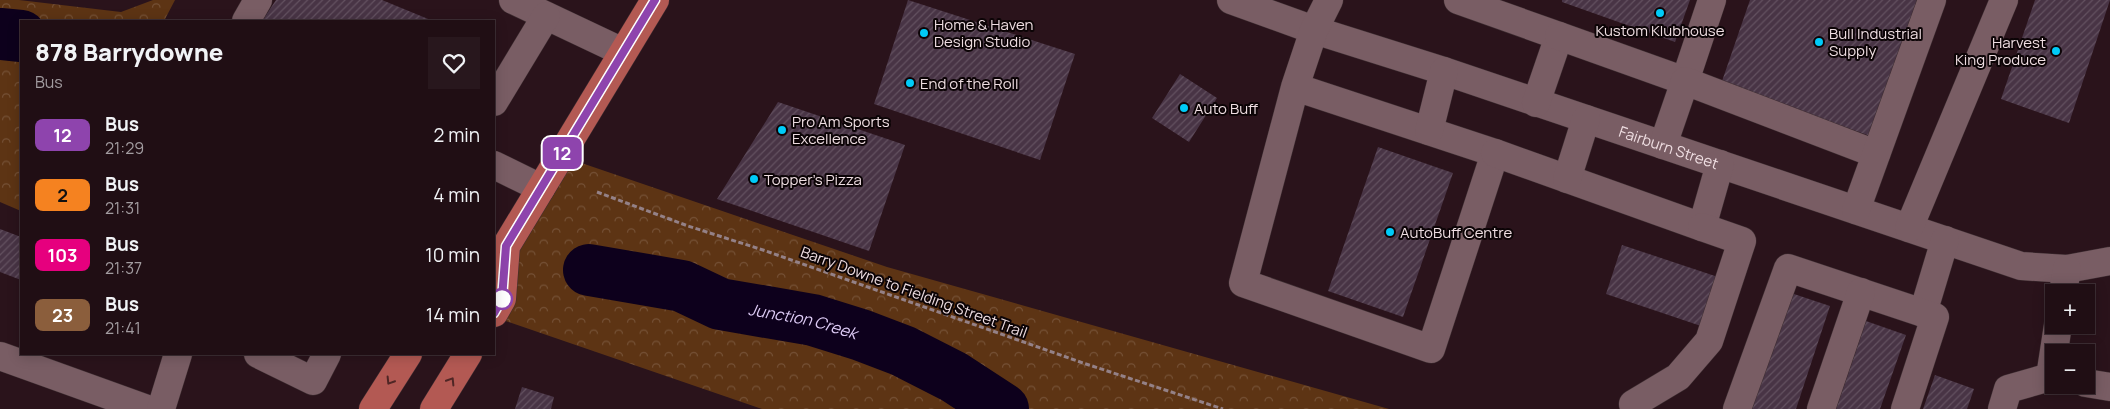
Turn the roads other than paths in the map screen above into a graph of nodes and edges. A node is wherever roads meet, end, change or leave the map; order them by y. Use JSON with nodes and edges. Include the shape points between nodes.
{"nodes":[{"id":1,"x":258,"y":0,"type":"edge"},
{"id":2,"x":514,"y":0,"type":"edge"},
{"id":3,"x":655,"y":0,"type":"edge"},
{"id":4,"x":1232,"y":0,"type":"edge"},
{"id":5,"x":1329,"y":0,"type":"edge"},
{"id":6,"x":1458,"y":0,"type":"edge"},
{"id":7,"x":1712,"y":0,"type":"edge"},
{"id":8,"x":1932,"y":0,"type":"edge"},
{"id":9,"x":2004,"y":0,"type":"edge"},
{"id":10,"x":546,"y":16,"type":"junction"},
{"id":11,"x":247,"y":20,"type":"edge"},
{"id":12,"x":1314,"y":30,"type":"junction"},
{"id":13,"x":1559,"y":36,"type":"junction"},
{"id":14,"x":623,"y":52,"type":"junction"},
{"id":15,"x":1444,"y":71,"type":"junction"},
{"id":16,"x":1685,"y":81,"type":"junction"},
{"id":17,"x":1294,"y":87,"type":"junction"},
{"id":18,"x":495,"y":100,"type":"edge"},
{"id":19,"x":1536,"y":102,"type":"junction"},
{"id":20,"x":1586,"y":119,"type":"junction"},
{"id":21,"x":1428,"y":131,"type":"junction"},
{"id":22,"x":1663,"y":145,"type":"junction"},
{"id":23,"x":1495,"y":153,"type":"junction"},
{"id":24,"x":1876,"y":154,"type":"junction"},
{"id":25,"x":1720,"y":164,"type":"junction"},
{"id":26,"x":495,"y":165,"type":"edge"},
{"id":27,"x":1567,"y":179,"type":"junction"},
{"id":28,"x":541,"y":188,"type":"junction"},
{"id":29,"x":1856,"y":210,"type":"junction"},
{"id":30,"x":1702,"y":227,"type":"junction"},
{"id":31,"x":1909,"y":228,"type":"junction"},
{"id":32,"x":1945,"y":240,"type":"junction"},
{"id":33,"x":500,"y":249,"type":"edge"},
{"id":34,"x":2110,"y":260,"type":"edge"},
{"id":35,"x":2065,"y":281,"type":"edge"},
{"id":36,"x":1861,"y":292,"type":"junction"},
{"id":37,"x":495,"y":311,"type":"edge"},
{"id":38,"x":1923,"y":313,"type":"junction"},
{"id":39,"x":178,"y":355,"type":"edge"},
{"id":40,"x":260,"y":355,"type":"edge"},
{"id":41,"x":326,"y":355,"type":"edge"},
{"id":42,"x":407,"y":355,"type":"edge"},
{"id":43,"x":467,"y":355,"type":"edge"},
{"id":44,"x":0,"y":356,"type":"edge"},
{"id":45,"x":2045,"y":379,"type":"edge"},
{"id":46,"x":2095,"y":384,"type":"edge"},
{"id":47,"x":2110,"y":387,"type":"edge"},
{"id":48,"x":1633,"y":404,"type":"dead end"},
{"id":49,"x":147,"y":409,"type":"edge"},
{"id":50,"x":161,"y":409,"type":"edge"},
{"id":51,"x":373,"y":409,"type":"edge"},
{"id":52,"x":434,"y":409,"type":"edge"},
{"id":53,"x":1736,"y":409,"type":"edge"},
{"id":54,"x":1821,"y":409,"type":"edge"},
{"id":55,"x":1905,"y":409,"type":"edge"},
{"id":56,"x":2002,"y":409,"type":"edge"}],
"edges":[{"from":1,"to":11,"type":"street"},
{"from":2,"to":10,"type":"street"},
{"from":3,"to":14,"type":"main road"},
{"from":4,"to":12,"type":"street","name":"Fairburn Street"},
{"from":5,"to":12,"type":"street"},
{"from":6,"to":13,"type":"street"},
{"from":7,"to":16,"type":"street"},
{"from":8,"to":24,"type":"street"},
{"from":9,"to":31,"type":"street"},
{"from":10,"to":14,"type":"street"},
{"from":10,"to":18,"type":"street"},
{"from":12,"to":15,"type":"street","name":"Fairburn Street"},
{"from":12,"to":17,"type":"street"},
{"from":13,"to":16,"type":"street"},
{"from":13,"to":19,"type":"street"},
{"from":14,"to":28,"type":"main road"},
{"from":15,"to":19,"type":"street","name":"Fairburn Street"},
{"from":15,"to":21,"type":"street"},
{"from":16,"to":22,"type":"street"},
{"from":16,"to":24,"type":"street"},
{"from":17,"to":21,"type":"street"},
{"from":17,"to":23,"type":"street","via":[[1243,283],[1431,349]]},
{"from":19,"to":20,"type":"street","name":"Fairburn Street"},
{"from":20,"to":22,"type":"street","name":"Fairburn Street"},
{"from":20,"to":27,"type":"street"},
{"from":21,"to":23,"type":"street"},
{"from":22,"to":25,"type":"street","name":"Fairburn Street"},
{"from":23,"to":27,"type":"street"},
{"from":24,"to":29,"type":"street"},
{"from":25,"to":29,"type":"street","name":"Fairburn Street"},
{"from":25,"to":30,"type":"street"},
{"from":26,"to":28,"type":"street"},
{"from":27,"to":30,"type":"street"},
{"from":28,"to":33,"type":"main road"},
{"from":29,"to":31,"type":"street","name":"Fairburn Street"},
{"from":30,"to":48,"type":"street","via":[[1742,241],[1709,342],[1678,377]]},
{"from":31,"to":32,"type":"street","name":"Fairburn Street"},
{"from":32,"to":35,"type":"street","name":"Fairburn Street"},
{"from":32,"to":38,"type":"street"},
{"from":33,"to":37,"type":"main road","via":[[502,299]]},
{"from":34,"to":35,"type":"street","name":"Fairburn Street"},
{"from":36,"to":38,"type":"street"},
{"from":36,"to":53,"type":"street","via":[[1788,268]]},
{"from":36,"to":54,"type":"street"},
{"from":38,"to":55,"type":"street","via":[[1935,317]]},
{"from":39,"to":50,"type":"street"},
{"from":40,"to":41,"type":"street","via":[[313,381]]},
{"from":42,"to":51,"type":"main road","one_way":true},
{"from":52,"to":43,"type":"main road","one_way":true},
{"from":44,"to":49,"type":"street"},
{"from":45,"to":56,"type":"street","via":[[2008,389]]},
{"from":46,"to":47,"type":"street"}]}
